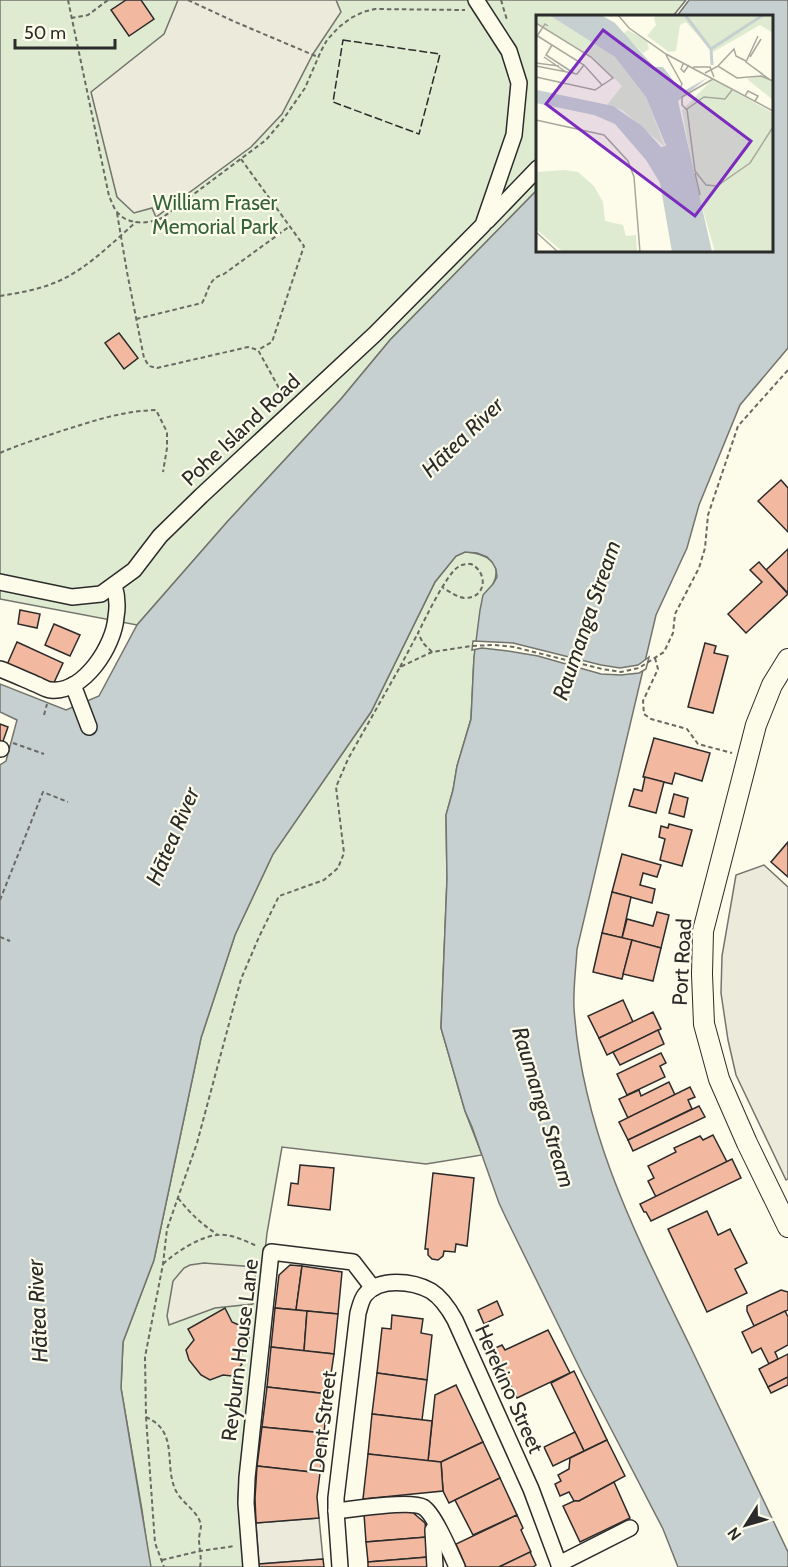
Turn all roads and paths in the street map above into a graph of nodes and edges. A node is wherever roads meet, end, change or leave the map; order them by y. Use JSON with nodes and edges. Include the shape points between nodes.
{"nodes":[{"id":1,"x":68,"y":0,"type":"edge"},
{"id":2,"x":108,"y":0,"type":"edge"},
{"id":3,"x":188,"y":0,"type":"edge"},
{"id":4,"x":501,"y":0,"type":"edge"},
{"id":5,"x":480,"y":6,"type":"edge"},
{"id":6,"x":505,"y":13,"type":"junction"},
{"id":7,"x":71,"y":18,"type":"junction"},
{"id":8,"x":508,"y":23,"type":"dead end"},
{"id":9,"x":318,"y":57,"type":"junction"},
{"id":10,"x":241,"y":159,"type":"junction"},
{"id":11,"x":536,"y":169,"type":"edge"},
{"id":12,"x":117,"y":213,"type":"junction"},
{"id":13,"x":136,"y":222,"type":"junction"},
{"id":14,"x":483,"y":225,"type":"junction"},
{"id":15,"x":290,"y":226,"type":"junction"},
{"id":16,"x":121,"y":235,"type":"junction"},
{"id":17,"x":0,"y":296,"type":"edge"},
{"id":18,"x":136,"y":319,"type":"junction"},
{"id":19,"x":258,"y":350,"type":"junction"},
{"id":20,"x":788,"y":369,"type":"edge"},
{"id":21,"x":291,"y":412,"type":"junction"},
{"id":22,"x":0,"y":453,"type":"edge"},
{"id":23,"x":163,"y":472,"type":"dead end"},
{"id":24,"x":0,"y":582,"type":"edge"},
{"id":25,"x":114,"y":585,"type":"junction"},
{"id":26,"x":443,"y":588,"type":"junction"},
{"id":27,"x":418,"y":633,"type":"junction"},
{"id":28,"x":432,"y":652,"type":"junction"},
{"id":29,"x":656,"y":658,"type":"junction"},
{"id":30,"x":788,"y":659,"type":"edge"},
{"id":31,"x":400,"y":667,"type":"junction"},
{"id":32,"x":0,"y":669,"type":"edge"},
{"id":33,"x":73,"y":684,"type":"junction"},
{"id":34,"x":51,"y":696,"type":"dead end"},
{"id":35,"x":44,"y":715,"type":"dead end"},
{"id":36,"x":89,"y":727,"type":"dead end"},
{"id":37,"x":4,"y":747,"type":"edge"},
{"id":38,"x":44,"y":754,"type":"dead end"},
{"id":39,"x":748,"y":756,"type":"junction"},
{"id":40,"x":68,"y":802,"type":"dead end"},
{"id":41,"x":0,"y":900,"type":"edge"},
{"id":42,"x":0,"y":937,"type":"edge"},
{"id":43,"x":10,"y":941,"type":"dead end"},
{"id":44,"x":178,"y":1198,"type":"junction"},
{"id":45,"x":788,"y":1227,"type":"edge"},
{"id":46,"x":217,"y":1234,"type":"junction"},
{"id":47,"x":271,"y":1252,"type":"junction"},
{"id":48,"x":163,"y":1264,"type":"junction"},
{"id":49,"x":374,"y":1288,"type":"junction"},
{"id":50,"x":146,"y":1417,"type":"junction"},
{"id":51,"x":336,"y":1511,"type":"junction"},
{"id":52,"x":436,"y":1526,"type":"junction"},
{"id":53,"x":630,"y":1528,"type":"dead end"},
{"id":54,"x":249,"y":1544,"type":"junction"},
{"id":55,"x":200,"y":1551,"type":"junction"},
{"id":56,"x":162,"y":1560,"type":"junction"},
{"id":57,"x":560,"y":1565,"type":"edge"},
{"id":58,"x":164,"y":1567,"type":"edge"},
{"id":59,"x":200,"y":1567,"type":"edge"},
{"id":60,"x":251,"y":1567,"type":"edge"},
{"id":61,"x":340,"y":1567,"type":"edge"},
{"id":62,"x":435,"y":1567,"type":"edge"},
{"id":63,"x":457,"y":1567,"type":"edge"}],
"edges":[{"from":1,"to":7,"type":"path"},
{"from":2,"to":7,"type":"path","via":[[88,15]]},
{"from":3,"to":9,"type":"path"},
{"from":4,"to":6,"type":"path"},
{"from":5,"to":6,"type":"path"},
{"from":5,"to":9,"type":"path","via":[[369,11],[339,27]]},
{"from":5,"to":14,"type":"street","name":"Pohe Island Road","via":[[509,51],[519,83],[514,135]]},
{"from":6,"to":8,"type":"path"},
{"from":7,"to":12,"type":"path","via":[[109,196]]},
{"from":9,"to":10,"type":"path","via":[[305,88],[282,121],[266,140]]},
{"from":10,"to":13,"type":"path","via":[[162,218]]},
{"from":10,"to":15,"type":"path"},
{"from":11,"to":14,"type":"street","name":"Pohe Island Road"},
{"from":12,"to":13,"type":"path"},
{"from":12,"to":16,"type":"path"},
{"from":13,"to":16,"type":"path"},
{"from":14,"to":21,"type":"street","name":"Pohe Island Road"},
{"from":15,"to":18,"type":"path","via":[[216,276],[202,303]]},
{"from":15,"to":19,"type":"path","via":[[304,246],[272,342]]},
{"from":16,"to":17,"type":"path","via":[[56,283]]},
{"from":16,"to":18,"type":"path"},
{"from":18,"to":19,"type":"path","via":[[149,366],[157,368],[248,347]]},
{"from":19,"to":21,"type":"path"},
{"from":20,"to":29,"type":"path","via":[[738,426],[708,516],[699,568],[675,614],[673,633],[664,652]]},
{"from":21,"to":25,"type":"street","name":"Pohe Island Road","via":[[160,536],[134,570]]},
{"from":22,"to":23,"type":"path","via":[[106,417],[156,410],[167,432]]},
{"from":24,"to":25,"type":"street","name":"Pohe Island Road","via":[[72,597],[101,594]]},
{"from":25,"to":33,"type":"street","via":[[116,617],[108,646],[95,666]]},
{"from":26,"to":26,"type":"path","via":[[461,565],[476,566],[483,576],[482,588],[475,596],[465,598]]},
{"from":26,"to":27,"type":"path"},
{"from":27,"to":28,"type":"path"},
{"from":27,"to":31,"type":"path"},
{"from":28,"to":29,"type":"path","via":[[494,645],[514,647],[621,672]]},
{"from":28,"to":31,"type":"path"},
{"from":29,"to":39,"type":"path","via":[[658,669],[643,701],[644,714],[687,729],[698,744]]},
{"from":30,"to":39,"type":"main road","name":"Port Road","via":[[763,705]]},
{"from":31,"to":44,"type":"path","via":[[336,788],[344,853],[338,868],[324,880],[279,896],[241,979],[197,1143]]},
{"from":32,"to":33,"type":"street","via":[[50,690]]},
{"from":33,"to":36,"type":"street"},
{"from":34,"to":35,"type":"path"},
{"from":37,"to":38,"type":"path"},
{"from":39,"to":45,"type":"main road","name":"Port Road","via":[[703,931],[704,1024],[719,1079]]},
{"from":40,"to":41,"type":"path","via":[[43,792]]},
{"from":42,"to":43,"type":"path"},
{"from":44,"to":46,"type":"path","via":[[201,1224]]},
{"from":44,"to":48,"type":"path","via":[[167,1229]]},
{"from":46,"to":47,"type":"path"},
{"from":46,"to":48,"type":"path","via":[[186,1247]]},
{"from":47,"to":49,"type":"street","name":"Reyburn House Lane","via":[[353,1262]]},
{"from":47,"to":54,"type":"street","name":"Reyburn House Lane","via":[[247,1478]]},
{"from":48,"to":50,"type":"path","via":[[145,1357]]},
{"from":49,"to":51,"type":"street","name":"Dent Street","via":[[365,1295],[358,1313]]},
{"from":49,"to":57,"type":"street","name":"Herekino Street","via":[[394,1283],[420,1286],[448,1309],[531,1489]]},
{"from":50,"to":55,"type":"path","via":[[164,1431],[176,1493],[201,1525]]},
{"from":50,"to":56,"type":"path","via":[[155,1543]]},
{"from":51,"to":52,"type":"street","via":[[417,1505],[425,1508]]},
{"from":51,"to":61,"type":"street","name":"Dent Street"},
{"from":52,"to":62,"type":"street","via":[[432,1530]]},
{"from":52,"to":63,"type":"street"},
{"from":53,"to":57,"type":"street"},
{"from":54,"to":55,"type":"path"},
{"from":54,"to":60,"type":"street","name":"Reyburn House Lane"},
{"from":55,"to":56,"type":"path"},
{"from":55,"to":59,"type":"path"},
{"from":56,"to":58,"type":"path"}]}
